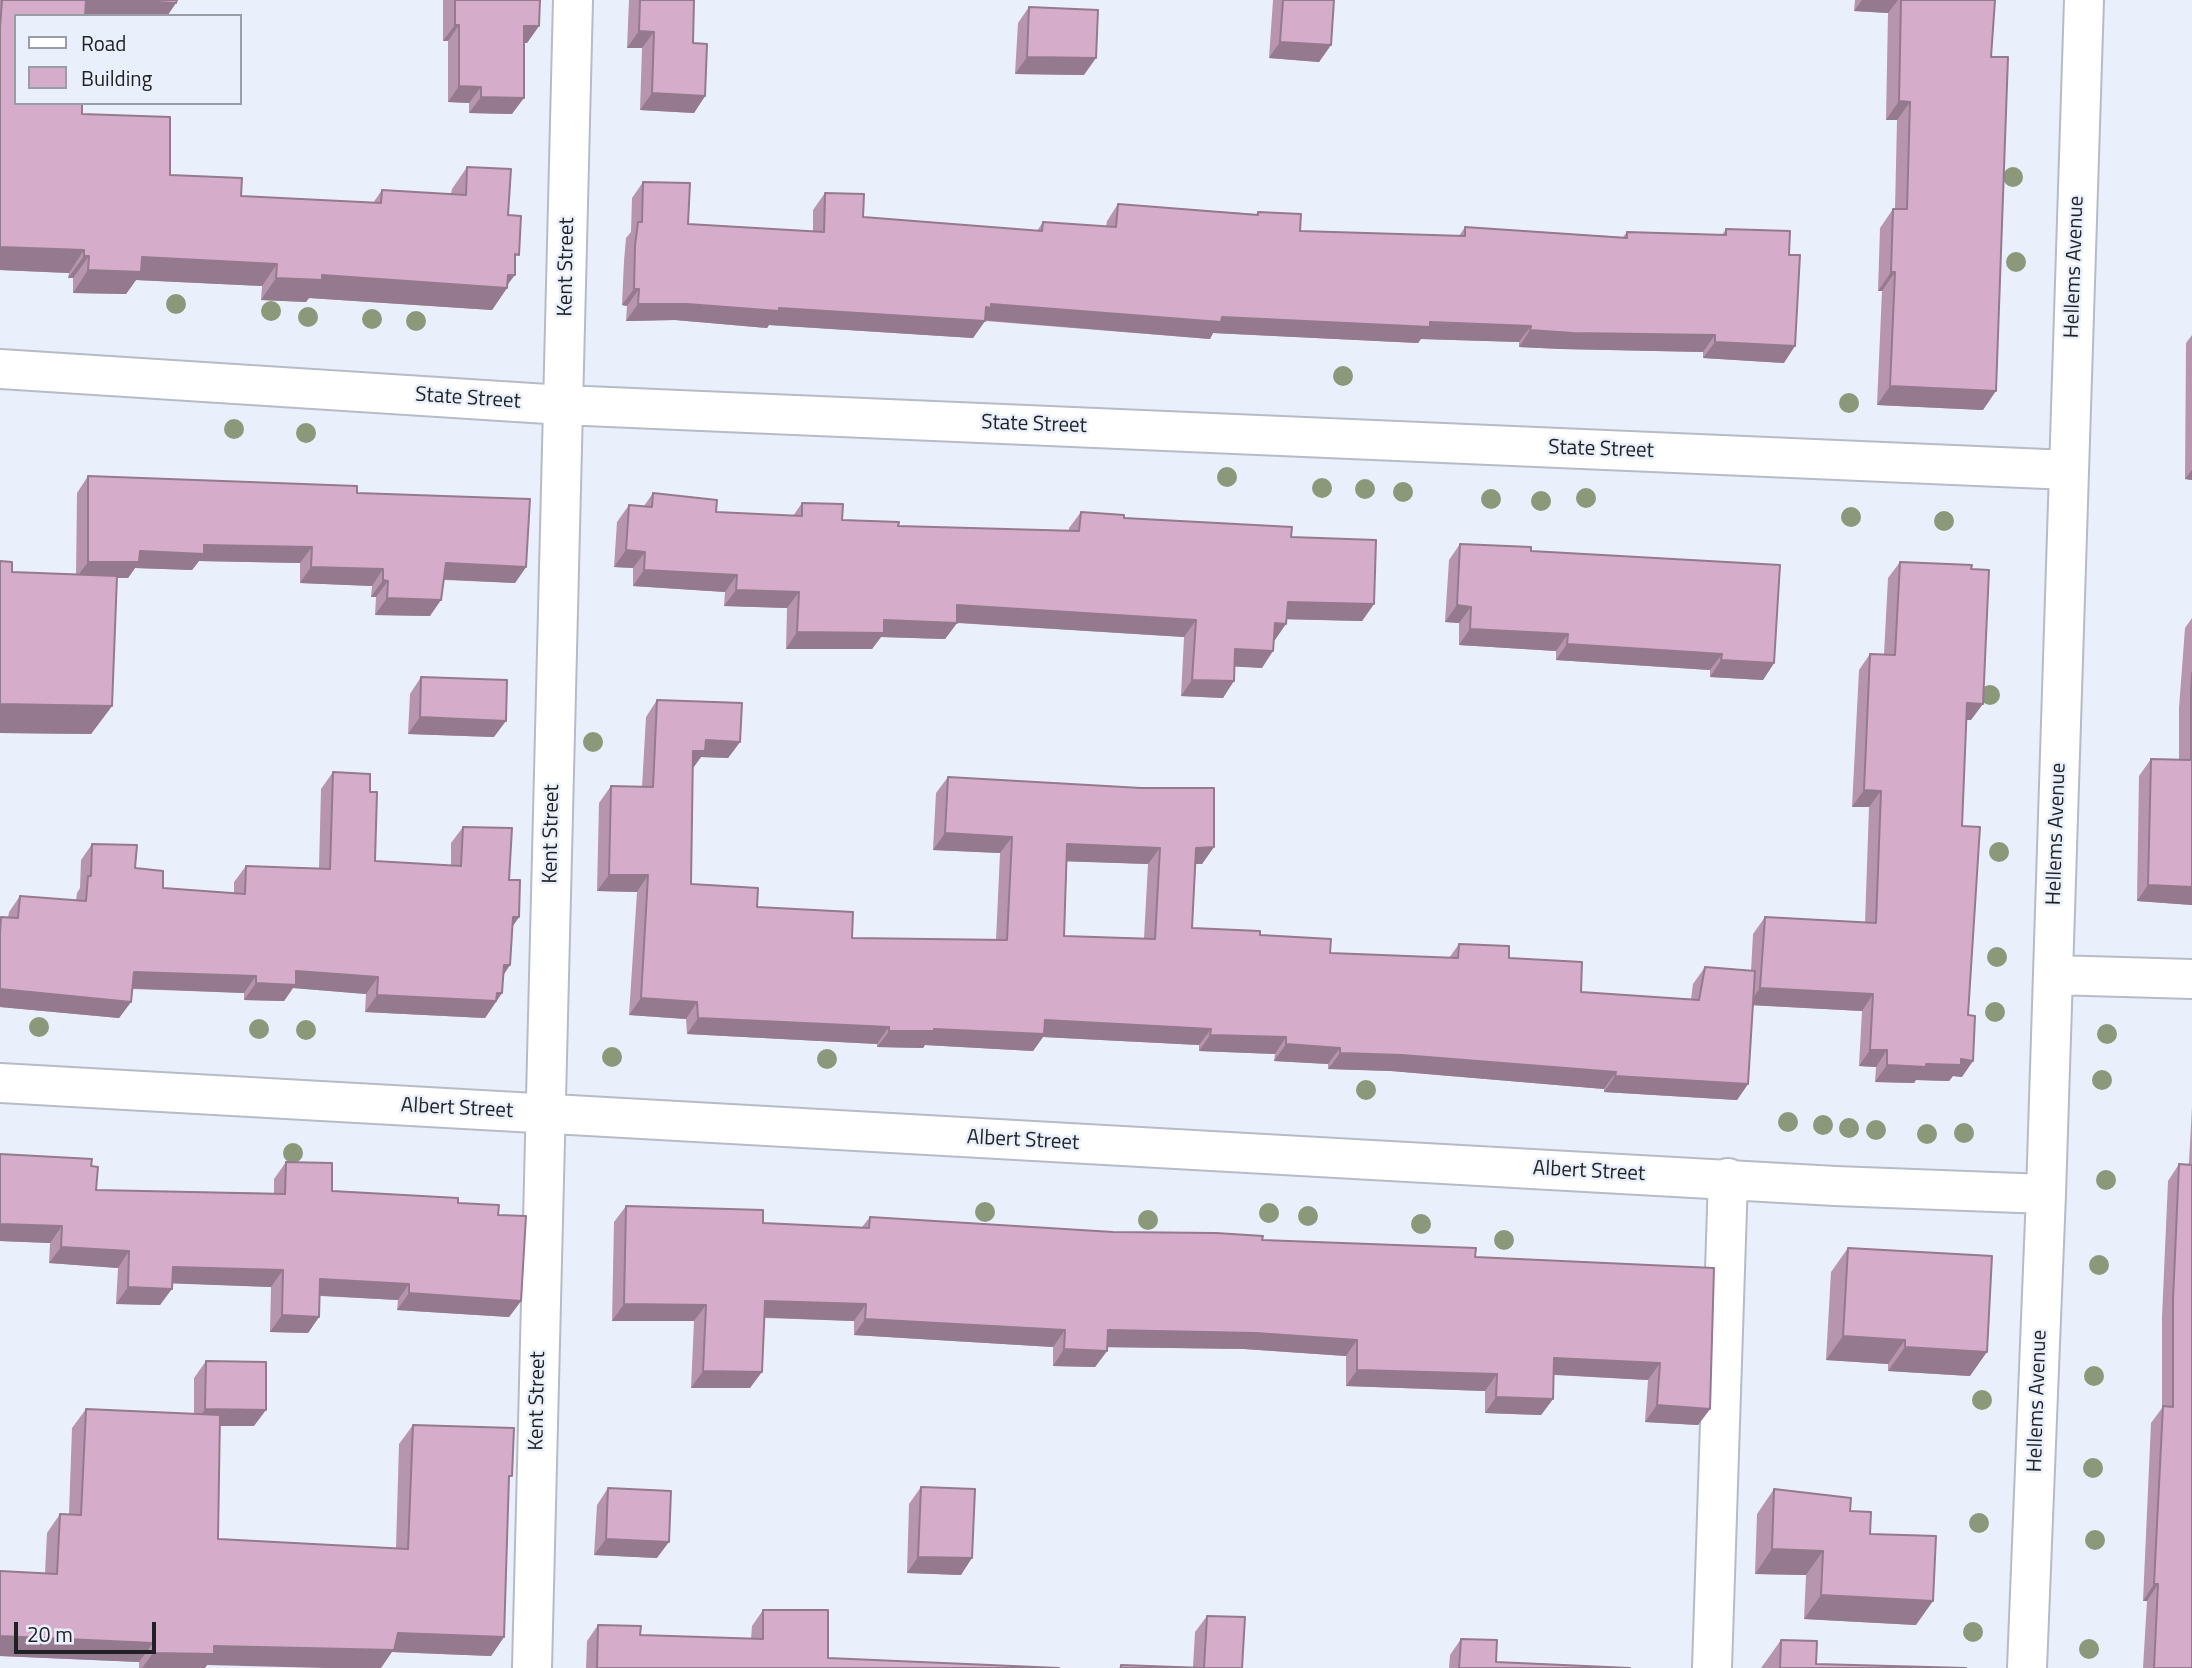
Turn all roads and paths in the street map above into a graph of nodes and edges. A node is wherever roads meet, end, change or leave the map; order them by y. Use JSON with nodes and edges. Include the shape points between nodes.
{"nodes":[{"id":1,"x":573,"y":0,"type":"edge"},
{"id":2,"x":2084,"y":0,"type":"edge"},
{"id":3,"x":0,"y":369,"type":"edge"},
{"id":4,"x":563,"y":405,"type":"junction"},
{"id":5,"x":2069,"y":470,"type":"junction"},
{"id":6,"x":2053,"y":975,"type":"junction"},
{"id":7,"x":2192,"y":979,"type":"edge"},
{"id":8,"x":0,"y":1083,"type":"edge"},
{"id":9,"x":545,"y":1114,"type":"junction"},
{"id":10,"x":1728,"y":1178,"type":"junction"},
{"id":11,"x":2046,"y":1194,"type":"junction"},
{"id":12,"x":531,"y":1668,"type":"edge"},
{"id":13,"x":1712,"y":1668,"type":"edge"},
{"id":14,"x":2027,"y":1668,"type":"edge"}],
"edges":[{"from":1,"to":4,"type":"street","name":"Kent Street"},
{"from":2,"to":5,"type":"street","name":"Hellems Avenue"},
{"from":3,"to":4,"type":"street","name":"State Street"},
{"from":4,"to":5,"type":"street","name":"State Street"},
{"from":4,"to":9,"type":"street","name":"Kent Street"},
{"from":5,"to":6,"type":"street","name":"Hellems Avenue"},
{"from":6,"to":7,"type":"street"},
{"from":6,"to":11,"type":"street","name":"Hellems Avenue"},
{"from":8,"to":9,"type":"street","name":"Albert Street"},
{"from":9,"to":10,"type":"street","name":"Albert Street"},
{"from":9,"to":12,"type":"street","name":"Kent Street"},
{"from":10,"to":11,"type":"street","name":"Albert Street"},
{"from":10,"to":13,"type":"street"},
{"from":11,"to":14,"type":"street","name":"Hellems Avenue"}]}
